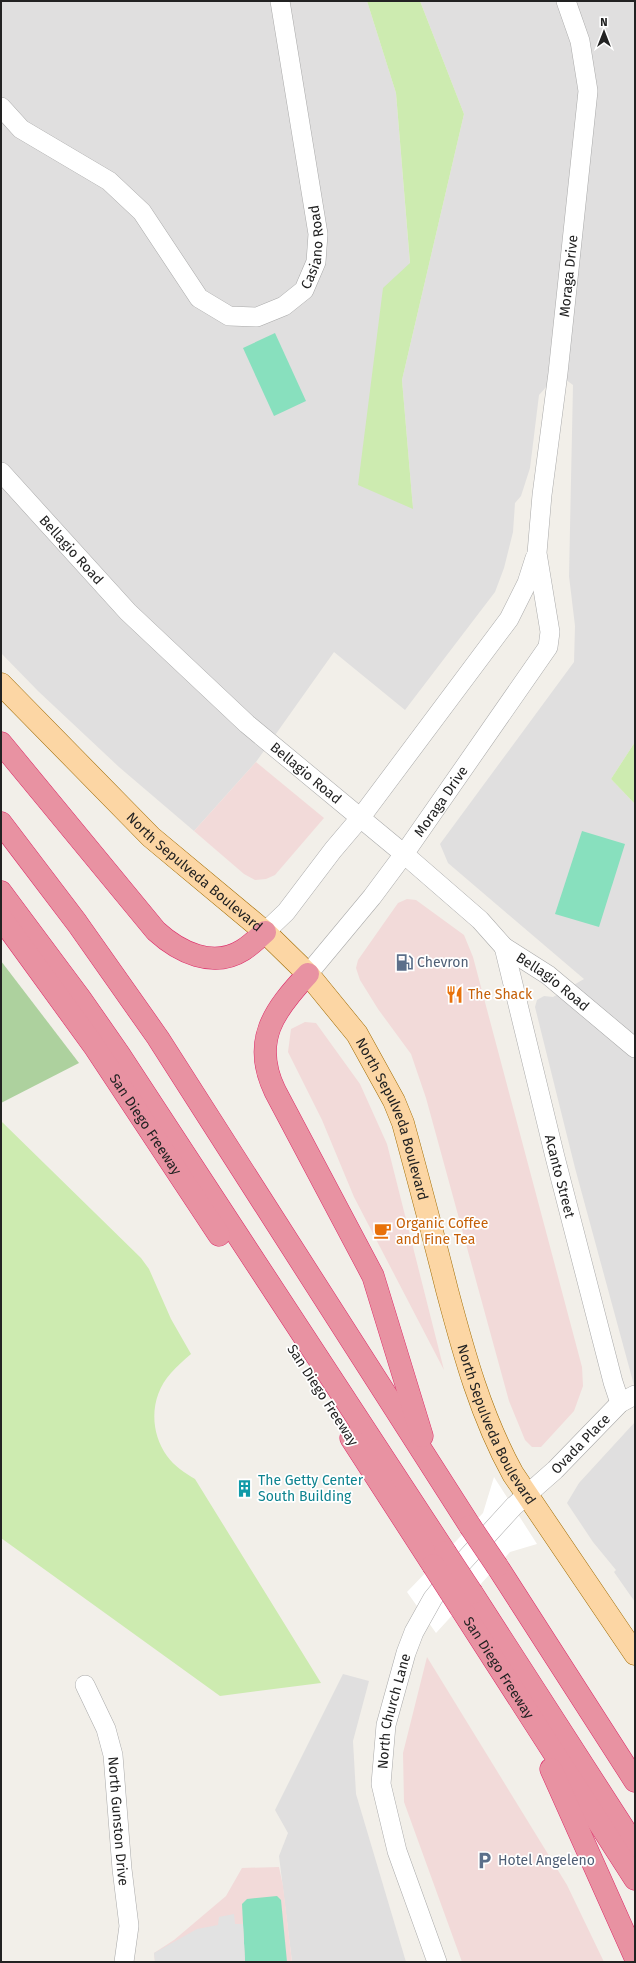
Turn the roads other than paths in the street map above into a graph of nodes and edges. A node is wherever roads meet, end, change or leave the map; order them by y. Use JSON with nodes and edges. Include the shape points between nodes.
{"nodes":[{"id":1,"x":280,"y":1,"type":"edge"},
{"id":2,"x":566,"y":1,"type":"edge"},
{"id":3,"x":1,"y":108,"type":"edge"},
{"id":4,"x":1,"y":472,"type":"edge"},
{"id":5,"x":537,"y":553,"type":"junction"},
{"id":6,"x":514,"y":611,"type":"junction"},
{"id":7,"x":548,"y":617,"type":"junction"},
{"id":8,"x":1,"y":684,"type":"edge"},
{"id":9,"x":1,"y":743,"type":"edge"},
{"id":10,"x":360,"y":817,"type":"junction"},
{"id":11,"x":1,"y":823,"type":"edge"},
{"id":12,"x":404,"y":854,"type":"junction"},
{"id":13,"x":1,"y":892,"type":"edge"},
{"id":14,"x":1,"y":918,"type":"edge"},
{"id":15,"x":265,"y":932,"type":"junction"},
{"id":16,"x":504,"y":947,"type":"junction"},
{"id":17,"x":308,"y":974,"type":"junction"},
{"id":18,"x":635,"y":1048,"type":"edge"},
{"id":19,"x":628,"y":1399,"type":"edge"},
{"id":20,"x":431,"y":1464,"type":"junction"},
{"id":21,"x":527,"y":1494,"type":"junction"},
{"id":22,"x":439,"y":1558,"type":"junction"},
{"id":23,"x":466,"y":1600,"type":"junction"},
{"id":24,"x":635,"y":1654,"type":"edge"},
{"id":25,"x":84,"y":1685,"type":"dead end"},
{"id":26,"x":521,"y":1702,"type":"junction"},
{"id":27,"x":635,"y":1781,"type":"edge"},
{"id":28,"x":635,"y":1846,"type":"edge"},
{"id":29,"x":635,"y":1879,"type":"edge"},
{"id":30,"x":635,"y":1958,"type":"edge"},
{"id":31,"x":124,"y":1962,"type":"edge"},
{"id":32,"x":437,"y":1962,"type":"edge"}],
"edges":[{"from":1,"to":3,"type":"street","name":"Casiano Road","via":[[318,234],[316,262],[304,290],[284,306],[257,317],[229,316],[199,298],[142,212],[109,181],[21,129]]},
{"from":2,"to":5,"type":"street","name":"Moraga Drive","via":[[580,41],[588,91]]},
{"from":4,"to":10,"type":"street","name":"Bellagio Road","via":[[128,612],[247,724]]},
{"from":5,"to":6,"type":"street","name":"Moraga Drive","via":[[528,583]]},
{"from":5,"to":7,"type":"street","name":"Moraga Drive"},
{"from":6,"to":7,"type":"street","via":[[527,609]]},
{"from":6,"to":10,"type":"street","name":"Moraga Drive"},
{"from":7,"to":12,"type":"street","name":"Moraga Drive","via":[[548,647]]},
{"from":8,"to":15,"type":"main road","name":"North Sepulveda Boulevard","via":[[152,837]]},
{"from":9,"to":15,"type":"highway","via":[[156,931],[170,944],[185,952],[219,958],[242,951]]},
{"from":10,"to":12,"type":"street","name":"Bellagio Road"},
{"from":10,"to":15,"type":"street","name":"Moraga Drive","via":[[286,912]]},
{"from":11,"to":20,"type":"highway","via":[[77,923],[158,1038]]},
{"from":12,"to":16,"type":"street","name":"Bellagio Road","via":[[480,920]]},
{"from":12,"to":17,"type":"street","name":"Moraga Drive"},
{"from":13,"to":22,"type":"highway","via":[[119,1054]]},
{"from":14,"to":22,"type":"highway","name":"San Diego Freeway","via":[[94,1046]]},
{"from":15,"to":17,"type":"main road","name":"North Sepulveda Boulevard"},
{"from":16,"to":18,"type":"street","name":"Bellagio Road","via":[[548,975]]},
{"from":16,"to":19,"type":"street","name":"Acanto Street","via":[[612,1382]]},
{"from":17,"to":20,"type":"highway","via":[[288,995],[273,1019],[266,1043],[266,1068],[373,1276]]},
{"from":17,"to":21,"type":"main road","name":"North Sepulveda Boulevard","via":[[357,1034],[394,1101],[403,1123],[470,1373],[483,1412],[498,1446]]},
{"from":19,"to":21,"type":"street","name":"Ovada Place"},
{"from":20,"to":27,"type":"highway","bridge":true},
{"from":21,"to":24,"type":"main road","name":"North Sepulveda Boulevard"},
{"from":21,"to":32,"type":"street","name":"North Church Lane","via":[[461,1564],[429,1604],[406,1653],[386,1725],[381,1784],[397,1851]]},
{"from":22,"to":23,"type":"highway","name":"San Diego Freeway","bridge":true},
{"from":23,"to":26,"type":"highway","name":"San Diego Freeway"},
{"from":23,"to":28,"type":"highway"},
{"from":25,"to":31,"type":"street","name":"North Gunston Drive","via":[[106,1729],[113,1754],[129,1926]]},
{"from":26,"to":29,"type":"highway","name":"San Diego Freeway"},
{"from":26,"to":30,"type":"highway"}]}
